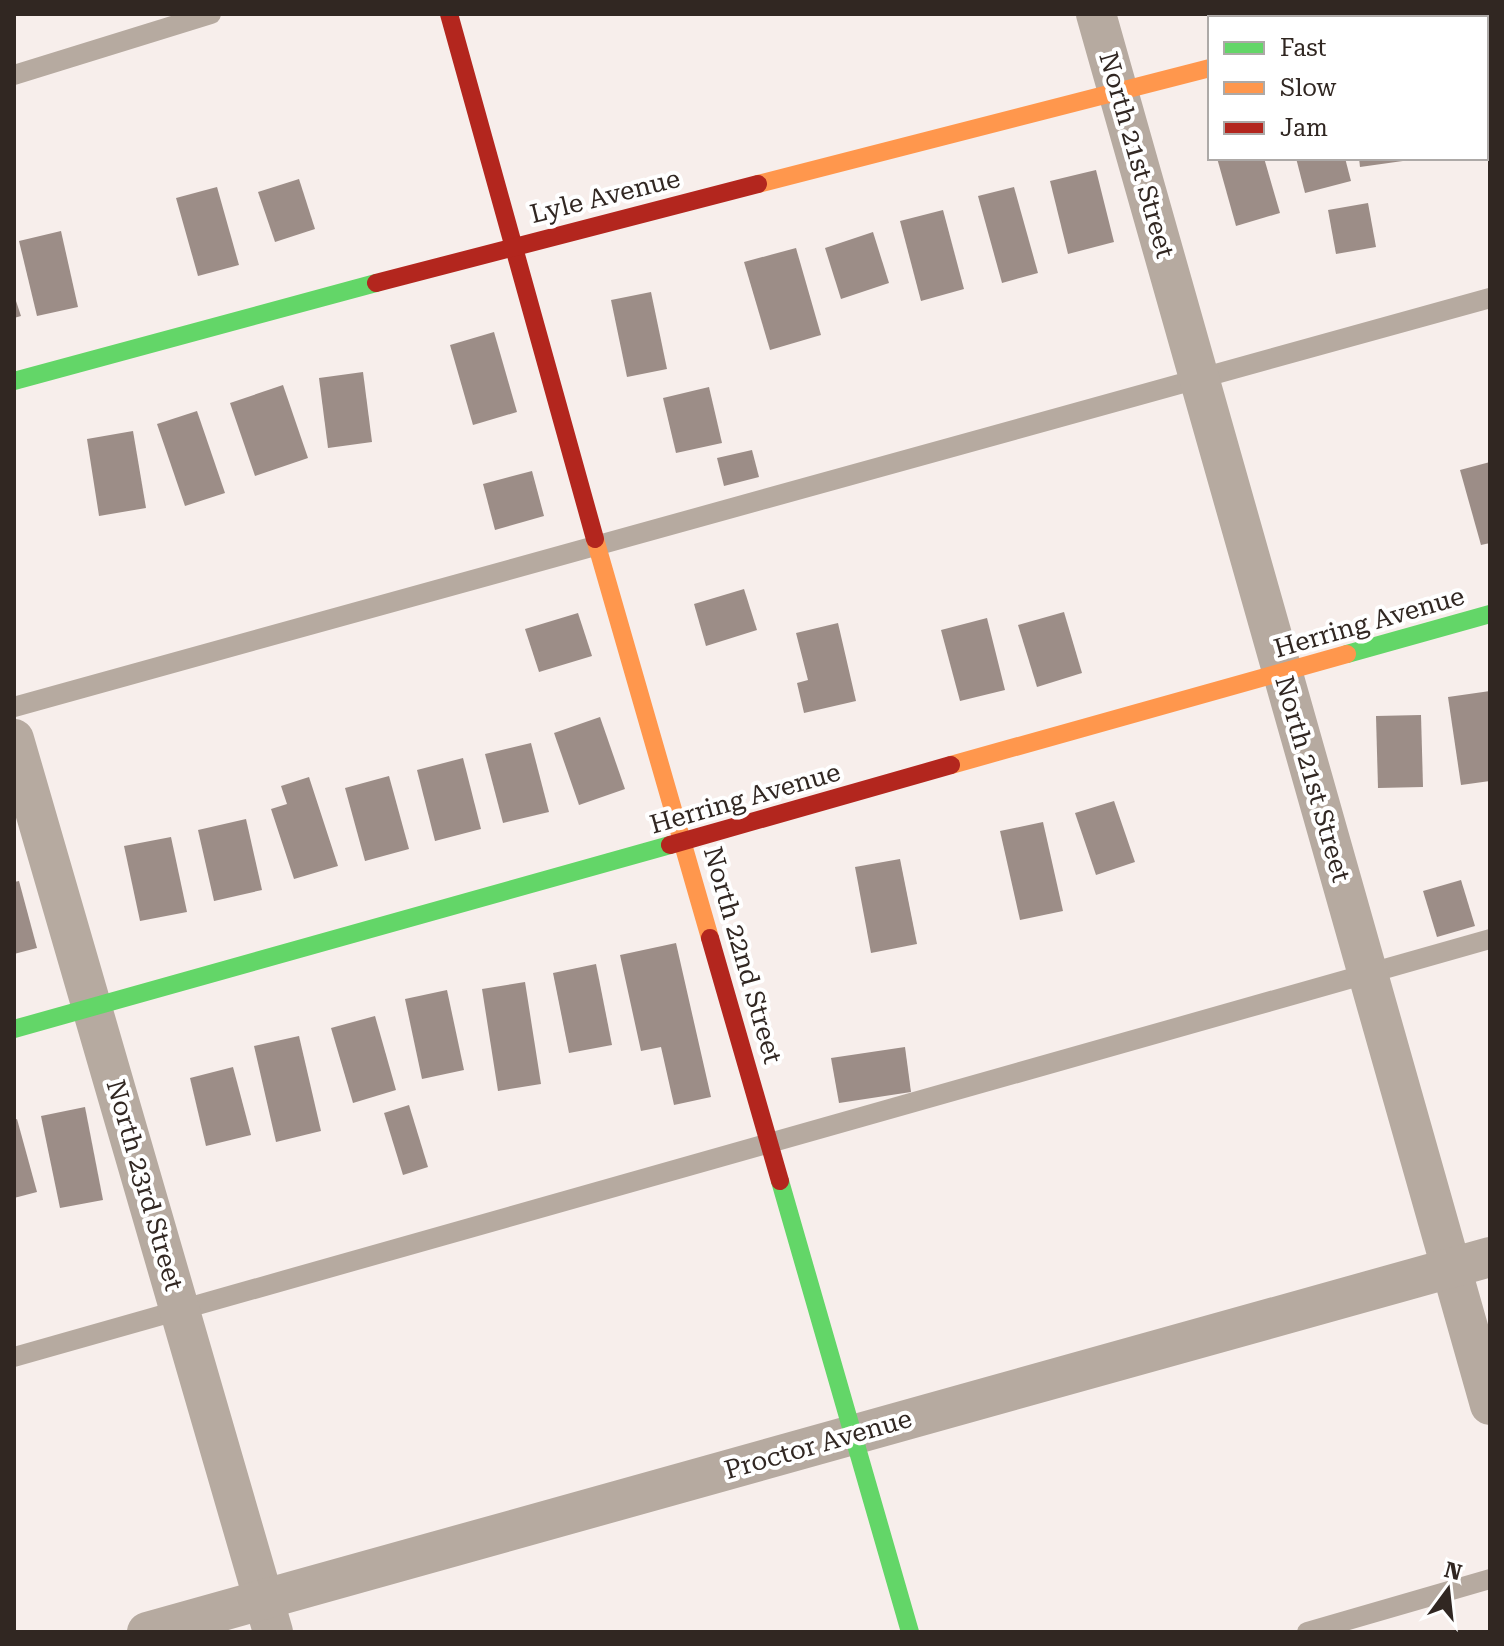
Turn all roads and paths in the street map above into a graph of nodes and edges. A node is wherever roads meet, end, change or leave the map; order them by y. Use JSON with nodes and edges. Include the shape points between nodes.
{"nodes":[{"id":1,"x":211,"y":14,"type":"edge"},
{"id":2,"x":449,"y":14,"type":"edge"},
{"id":3,"x":1096,"y":14,"type":"edge"},
{"id":4,"x":1208,"y":69,"type":"edge"},
{"id":5,"x":14,"y":75,"type":"edge"},
{"id":6,"x":1119,"y":92,"type":"junction"},
{"id":7,"x":511,"y":247,"type":"junction"},
{"id":8,"x":1490,"y":298,"type":"edge"},
{"id":9,"x":1200,"y":377,"type":"junction"},
{"id":10,"x":14,"y":381,"type":"edge"},
{"id":11,"x":598,"y":547,"type":"junction"},
{"id":12,"x":1490,"y":614,"type":"edge"},
{"id":13,"x":1284,"y":673,"type":"junction"},
{"id":14,"x":14,"y":707,"type":"edge"},
{"id":15,"x":14,"y":739,"type":"edge"},
{"id":16,"x":684,"y":842,"type":"junction"},
{"id":17,"x":1490,"y":939,"type":"edge"},
{"id":18,"x":1368,"y":973,"type":"junction"},
{"id":19,"x":94,"y":1007,"type":"junction"},
{"id":20,"x":14,"y":1029,"type":"edge"},
{"id":21,"x":771,"y":1144,"type":"junction"},
{"id":22,"x":1490,"y":1257,"type":"edge"},
{"id":23,"x":1451,"y":1267,"type":"junction"},
{"id":24,"x":181,"y":1311,"type":"junction"},
{"id":25,"x":14,"y":1357,"type":"edge"},
{"id":26,"x":1490,"y":1405,"type":"edge"},
{"id":27,"x":854,"y":1434,"type":"junction"},
{"id":28,"x":1490,"y":1579,"type":"edge"},
{"id":29,"x":268,"y":1616,"type":"edge"},
{"id":30,"x":147,"y":1632,"type":"edge"},
{"id":31,"x":910,"y":1632,"type":"edge"},
{"id":32,"x":1307,"y":1632,"type":"edge"}],
"edges":[{"from":1,"to":5,"type":"lane"},
{"from":2,"to":7,"type":"main road","name":"North 22nd Street"},
{"from":3,"to":6,"type":"street","name":"North 21st Street"},
{"from":4,"to":6,"type":"main road","name":"Lyle Avenue"},
{"from":6,"to":7,"type":"main road","name":"Lyle Avenue"},
{"from":6,"to":9,"type":"street","name":"North 21st Street"},
{"from":7,"to":10,"type":"main road","name":"Lyle Avenue"},
{"from":7,"to":11,"type":"main road","name":"North 22nd Street"},
{"from":8,"to":9,"type":"lane"},
{"from":9,"to":11,"type":"lane"},
{"from":9,"to":13,"type":"street","name":"North 21st Street"},
{"from":11,"to":14,"type":"lane"},
{"from":11,"to":16,"type":"main road","name":"North 22nd Street"},
{"from":12,"to":13,"type":"main road","name":"Herring Avenue"},
{"from":13,"to":16,"type":"main road","name":"Herring Avenue"},
{"from":13,"to":18,"type":"street","name":"North 21st Street"},
{"from":15,"to":19,"type":"street","name":"North 23rd Street"},
{"from":16,"to":19,"type":"main road","name":"Herring Avenue"},
{"from":16,"to":21,"type":"main road","name":"North 22nd Street"},
{"from":17,"to":18,"type":"lane"},
{"from":18,"to":21,"type":"lane"},
{"from":18,"to":23,"type":"street","name":"North 21st Street"},
{"from":19,"to":20,"type":"main road","name":"Herring Avenue"},
{"from":19,"to":24,"type":"street","name":"North 23rd Street"},
{"from":21,"to":24,"type":"lane"},
{"from":21,"to":27,"type":"main road","name":"North 22nd Street"},
{"from":22,"to":23,"type":"street","name":"Proctor Avenue"},
{"from":23,"to":26,"type":"street","name":"North 21st Street"},
{"from":23,"to":27,"type":"street","name":"Proctor Avenue"},
{"from":24,"to":25,"type":"lane"},
{"from":24,"to":29,"type":"street","name":"North 23rd Street"},
{"from":27,"to":29,"type":"street","name":"Proctor Avenue"},
{"from":27,"to":31,"type":"main road","name":"North 22nd Street"},
{"from":28,"to":32,"type":"lane"},
{"from":29,"to":30,"type":"street","name":"Proctor Avenue"}]}
